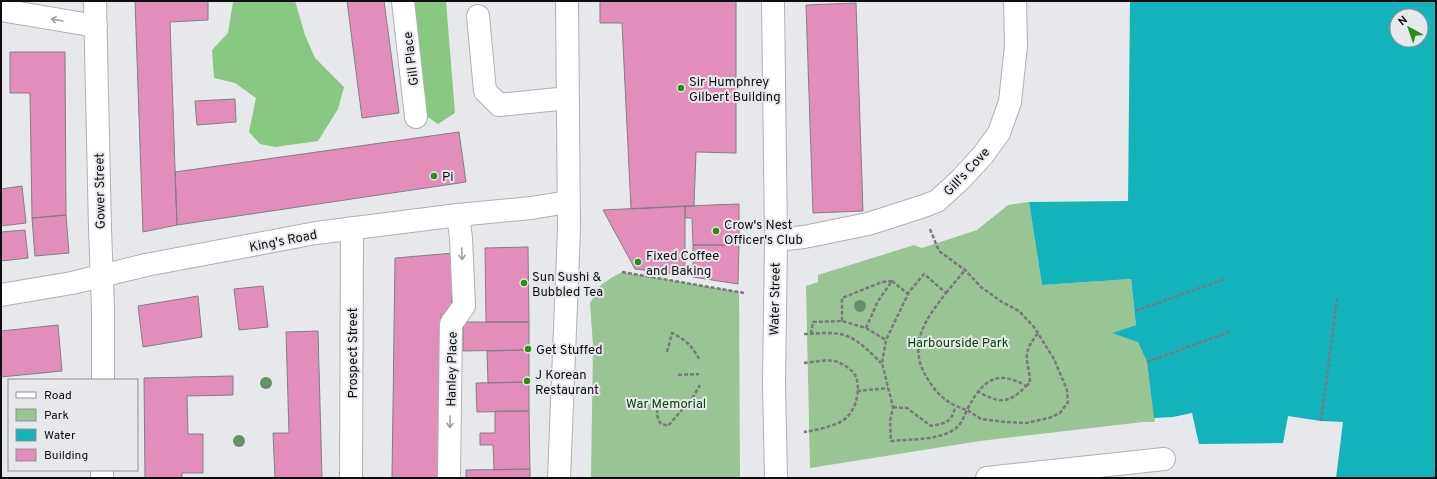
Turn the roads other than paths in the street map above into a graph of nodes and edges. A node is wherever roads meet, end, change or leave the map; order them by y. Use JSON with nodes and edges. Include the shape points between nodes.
{"nodes":[{"id":1,"x":96,"y":1,"type":"edge"},
{"id":2,"x":403,"y":1,"type":"edge"},
{"id":3,"x":567,"y":1,"type":"edge"},
{"id":4,"x":773,"y":1,"type":"edge"},
{"id":5,"x":1015,"y":1,"type":"edge"},
{"id":6,"x":1,"y":10,"type":"edge"},
{"id":7,"x":478,"y":16,"type":"dead end"},
{"id":8,"x":96,"y":26,"type":"junction"},
{"id":9,"x":568,"y":98,"type":"junction"},
{"id":10,"x":416,"y":117,"type":"dead end"},
{"id":11,"x":568,"y":202,"type":"junction"},
{"id":12,"x":458,"y":215,"type":"junction"},
{"id":13,"x":352,"y":228,"type":"junction"},
{"id":14,"x":776,"y":240,"type":"junction"},
{"id":15,"x":102,"y":276,"type":"junction"},
{"id":16,"x":1,"y":295,"type":"edge"},
{"id":17,"x":103,"y":379,"type":"edge"},
{"id":18,"x":1164,"y":459,"type":"dead end"},
{"id":19,"x":351,"y":478,"type":"edge"},
{"id":20,"x":449,"y":478,"type":"edge"},
{"id":21,"x":559,"y":478,"type":"edge"},
{"id":22,"x":776,"y":478,"type":"edge"},
{"id":23,"x":988,"y":478,"type":"edge"}],
"edges":[{"from":1,"to":8,"type":"street","name":"Gower Street"},
{"from":2,"to":10,"type":"street","name":"Gill Place"},
{"from":3,"to":9,"type":"street"},
{"from":4,"to":14,"type":"street","name":"Water Street"},
{"from":5,"to":14,"type":"street","name":"Gill's Cove","via":[[1016,46],[1010,102],[999,134],[960,180],[937,201],[921,207],[868,224]]},
{"from":8,"to":6,"type":"street","one_way":true},
{"from":7,"to":9,"type":"street","via":[[485,91],[499,105]]},
{"from":8,"to":15,"type":"street","name":"Gower Street"},
{"from":9,"to":11,"type":"street"},
{"from":11,"to":12,"type":"street","name":"King's Road"},
{"from":11,"to":21,"type":"street"},
{"from":12,"to":13,"type":"street","name":"King's Road"},
{"from":12,"to":20,"type":"street","name":"Hanley Place","one_way":true,"via":[[464,306],[451,324]]},
{"from":13,"to":15,"type":"street","name":"King's Road","via":[[146,265]]},
{"from":13,"to":19,"type":"street","name":"Prospect Street"},
{"from":14,"to":22,"type":"street","name":"Water Street","via":[[773,353]]},
{"from":15,"to":16,"type":"street","name":"King's Road"},
{"from":15,"to":17,"type":"street","name":"Gower Street"},
{"from":18,"to":23,"type":"street"}]}
